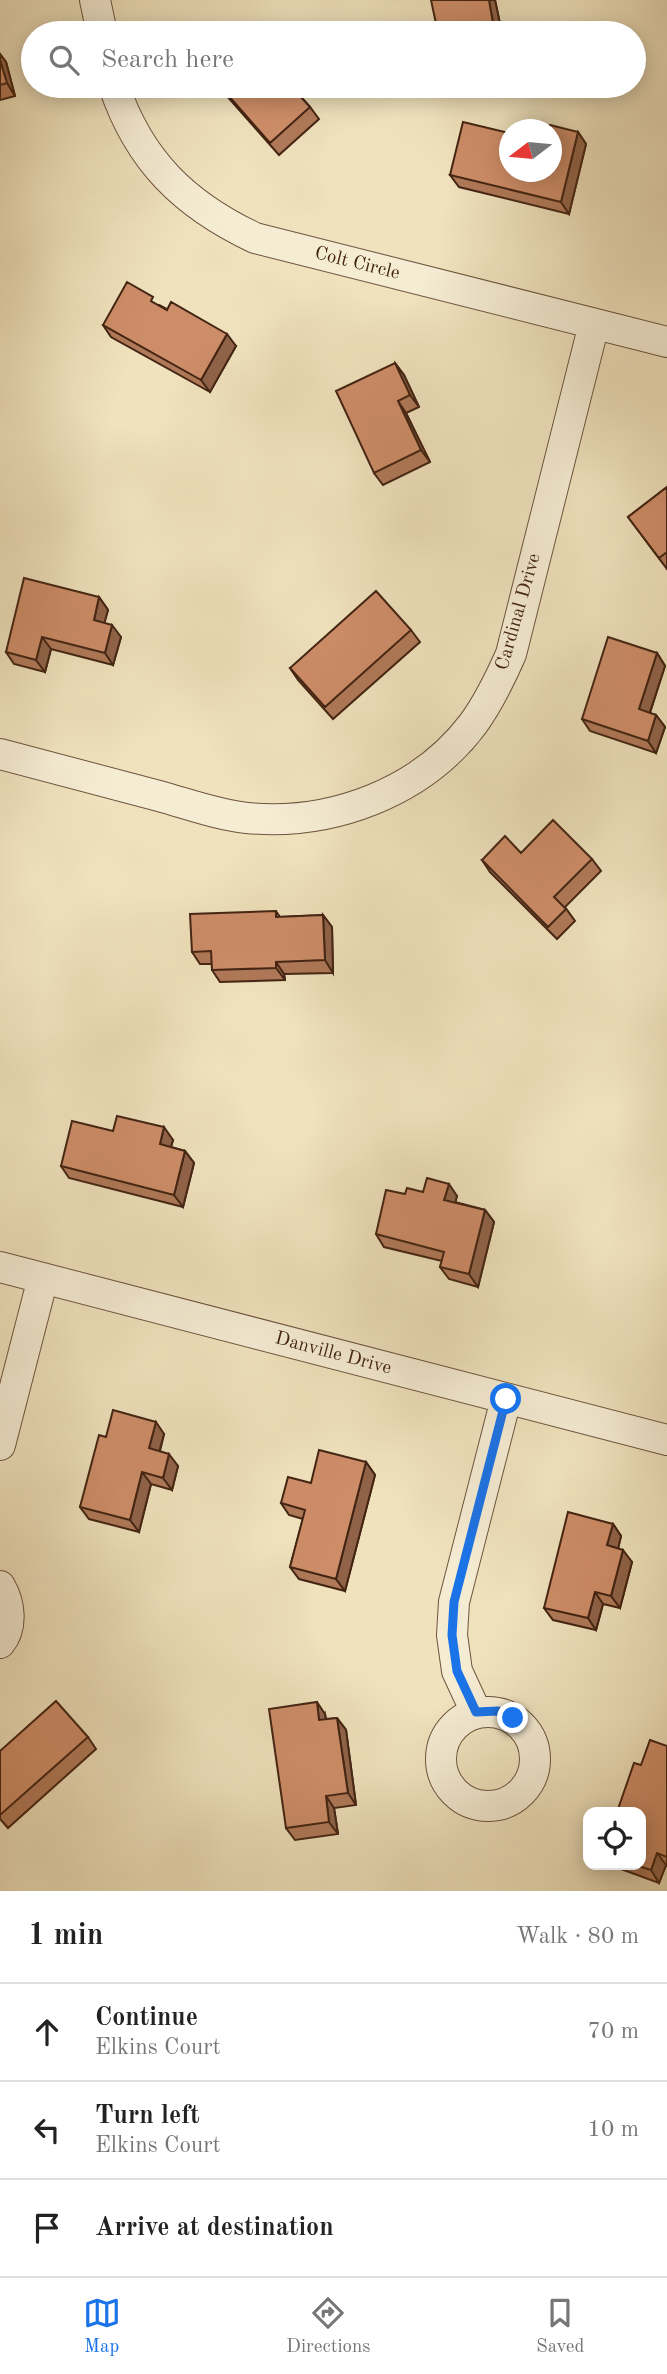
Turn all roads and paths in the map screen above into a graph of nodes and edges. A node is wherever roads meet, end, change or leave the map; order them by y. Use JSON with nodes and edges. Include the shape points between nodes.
{"nodes":[{"id":1,"x":94,"y":0,"type":"edge"},
{"id":2,"x":99,"y":21,"type":"edge"},
{"id":3,"x":119,"y":98,"type":"edge"},
{"id":4,"x":594,"y":324,"type":"junction"},
{"id":5,"x":667,"y":342,"type":"edge"},
{"id":6,"x":0,"y":754,"type":"edge"},
{"id":7,"x":0,"y":1267,"type":"edge"},
{"id":8,"x":43,"y":1278,"type":"junction"},
{"id":9,"x":506,"y":1399,"type":"junction"},
{"id":10,"x":667,"y":1440,"type":"edge"},
{"id":11,"x":0,"y":1445,"type":"edge"},
{"id":12,"x":0,"y":1586,"type":"edge"},
{"id":13,"x":0,"y":1643,"type":"edge"},
{"id":14,"x":476,"y":1712,"type":"dead end"}],
"edges":[{"from":1,"to":2,"type":"street"},
{"from":3,"to":4,"type":"street","name":"Colt Circle","via":[[131,128],[154,163],[181,193],[221,222],[255,238]]},
{"from":4,"to":5,"type":"street","name":"Colt Circle"},
{"from":4,"to":6,"type":"street","name":"Cardinal Drive","via":[[511,654],[472,725],[446,754],[412,780],[374,800],[332,814],[247,818]]},
{"from":7,"to":8,"type":"street","name":"Danville Drive"},
{"from":8,"to":9,"type":"street","name":"Danville Drive"},
{"from":8,"to":11,"type":"street"},
{"from":9,"to":10,"type":"street","name":"Danville Drive"},
{"from":9,"to":14,"type":"street","via":[[454,1602],[457,1671]]},
{"from":12,"to":13,"type":"street","via":[[9,1612]]}]}
